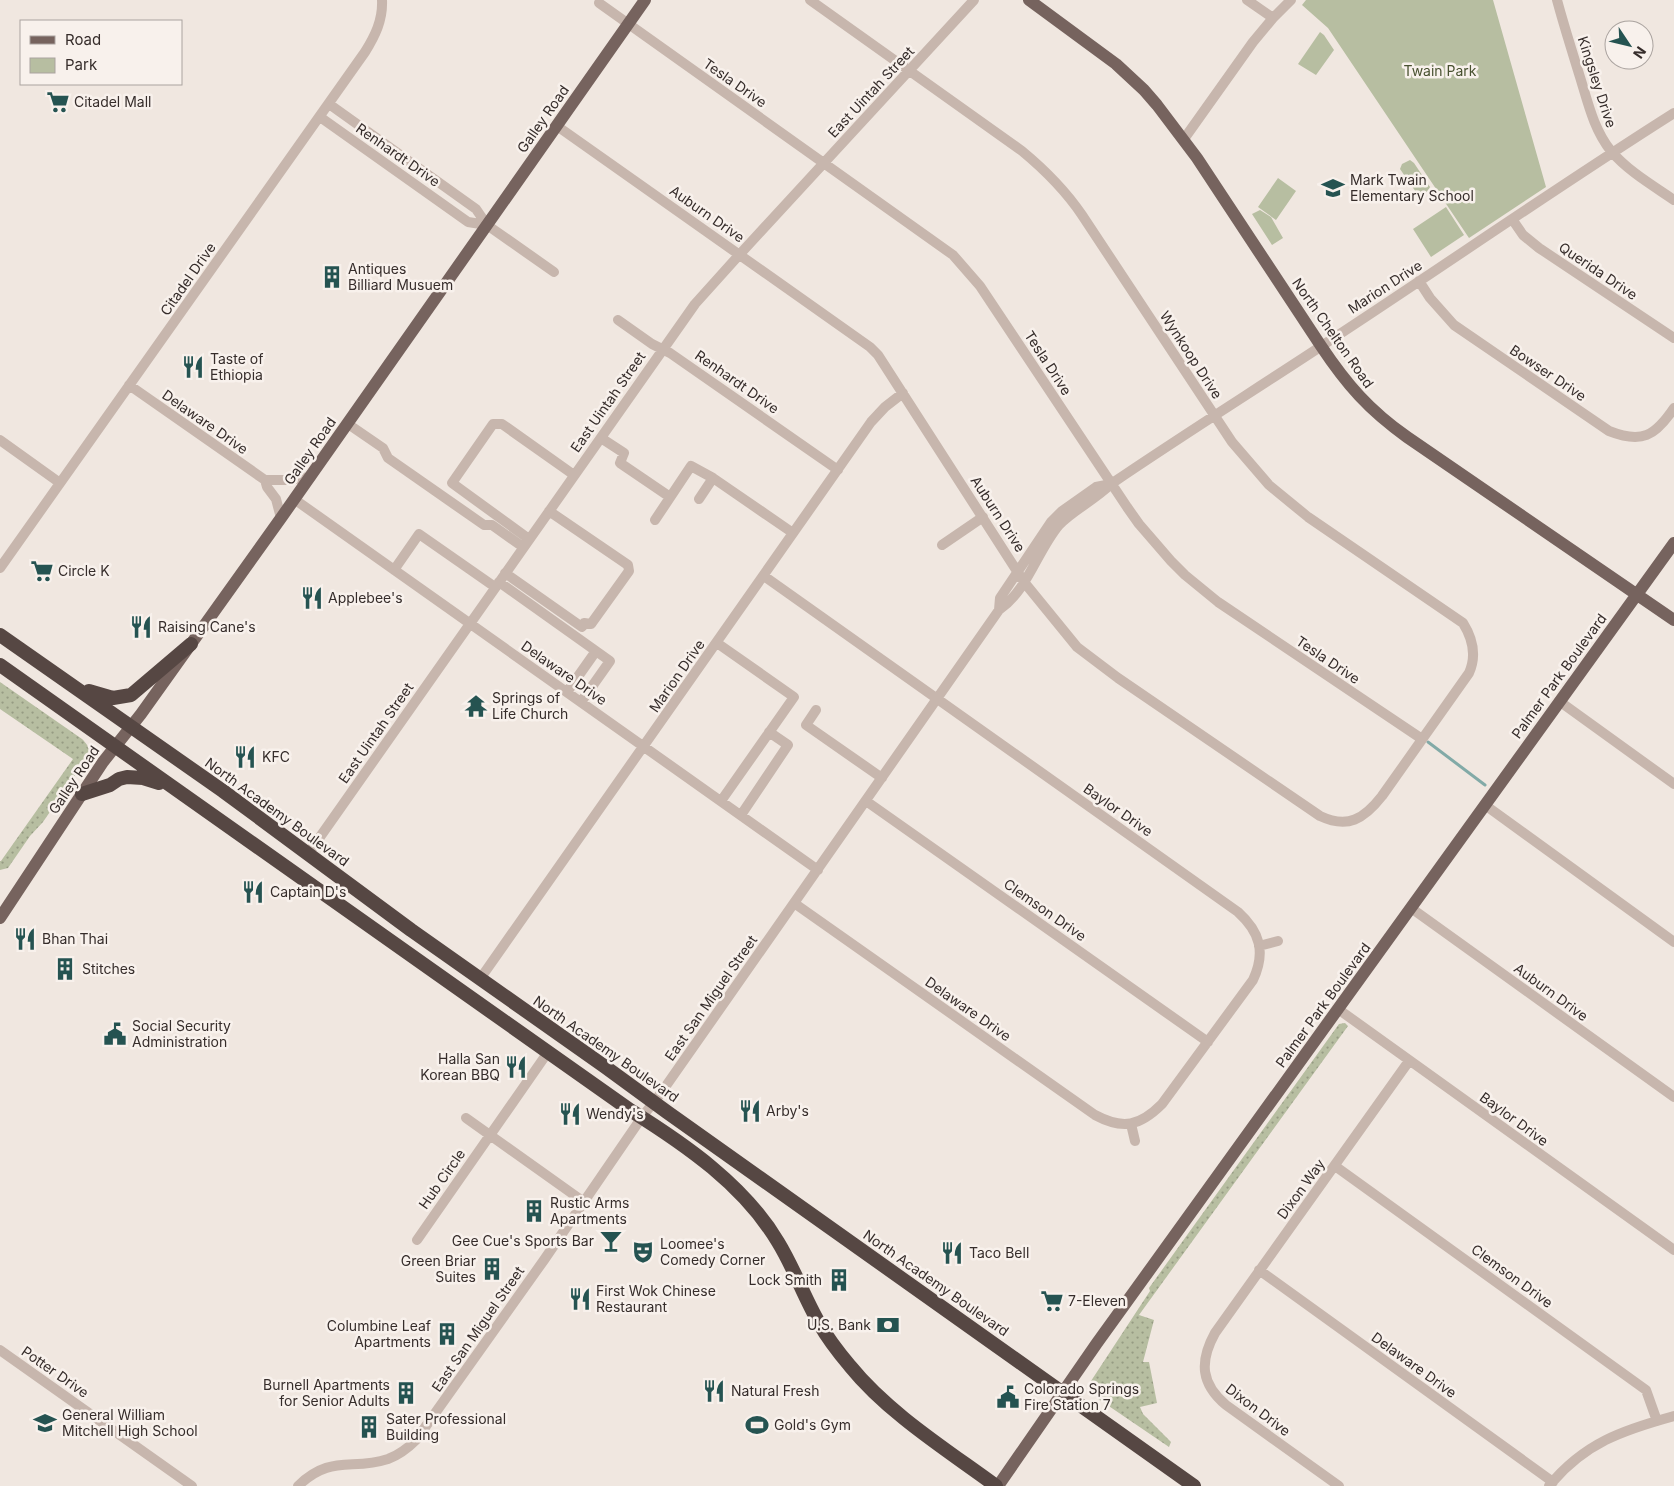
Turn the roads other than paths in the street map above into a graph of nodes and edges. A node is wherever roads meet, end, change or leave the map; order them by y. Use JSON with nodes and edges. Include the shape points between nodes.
{"nodes":[{"id":1,"x":382,"y":0,"type":"edge"},
{"id":2,"x":645,"y":0,"type":"edge"},
{"id":3,"x":810,"y":0,"type":"edge"},
{"id":4,"x":974,"y":0,"type":"edge"},
{"id":5,"x":1029,"y":0,"type":"edge"},
{"id":6,"x":1247,"y":0,"type":"edge"},
{"id":7,"x":1291,"y":0,"type":"edge"},
{"id":8,"x":1557,"y":0,"type":"edge"},
{"id":9,"x":599,"y":3,"type":"dead end"},
{"id":10,"x":1273,"y":18,"type":"junction"},
{"id":11,"x":628,"y":24,"type":"junction"},
{"id":12,"x":910,"y":70,"type":"junction"},
{"id":13,"x":329,"y":104,"type":"junction"},
{"id":14,"x":1674,"y":113,"type":"edge"},
{"id":15,"x":320,"y":117,"type":"junction"},
{"id":16,"x":557,"y":126,"type":"junction"},
{"id":17,"x":1184,"y":140,"type":"junction"},
{"id":18,"x":1612,"y":152,"type":"junction"},
{"id":19,"x":824,"y":162,"type":"junction"},
{"id":20,"x":1674,"y":200,"type":"edge"},
{"id":21,"x":1512,"y":219,"type":"junction"},
{"id":22,"x":487,"y":225,"type":"junction"},
{"id":23,"x":740,"y":254,"type":"junction"},
{"id":24,"x":554,"y":272,"type":"dead end"},
{"id":25,"x":1419,"y":281,"type":"junction"},
{"id":26,"x":618,"y":320,"type":"dead end"},
{"id":27,"x":1674,"y":338,"type":"edge"},
{"id":28,"x":1321,"y":346,"type":"junction"},
{"id":29,"x":662,"y":349,"type":"junction"},
{"id":30,"x":129,"y":385,"type":"junction"},
{"id":31,"x":903,"y":393,"type":"junction"},
{"id":32,"x":1674,"y":408,"type":"edge"},
{"id":33,"x":1214,"y":414,"type":"junction"},
{"id":34,"x":348,"y":424,"type":"junction"},
{"id":35,"x":601,"y":438,"type":"junction"},
{"id":36,"x":0,"y":440,"type":"edge"},
{"id":37,"x":838,"y":470,"type":"junction"},
{"id":38,"x":574,"y":475,"type":"junction"},
{"id":39,"x":310,"y":477,"type":"junction"},
{"id":40,"x":713,"y":478,"type":"junction"},
{"id":41,"x":265,"y":480,"type":"junction"},
{"id":42,"x":60,"y":483,"type":"junction"},
{"id":43,"x":1111,"y":484,"type":"junction"},
{"id":44,"x":670,"y":497,"type":"junction"},
{"id":45,"x":698,"y":499,"type":"dead end"},
{"id":46,"x":294,"y":500,"type":"junction"},
{"id":47,"x":549,"y":511,"type":"junction"},
{"id":48,"x":984,"y":517,"type":"junction"},
{"id":49,"x":282,"y":518,"type":"junction"},
{"id":50,"x":654,"y":520,"type":"dead end"},
{"id":51,"x":794,"y":534,"type":"junction"},
{"id":52,"x":526,"y":543,"type":"junction"},
{"id":53,"x":1674,"y":543,"type":"edge"},
{"id":54,"x":942,"y":545,"type":"dead end"},
{"id":55,"x":0,"y":568,"type":"edge"},
{"id":56,"x":394,"y":570,"type":"junction"},
{"id":57,"x":1017,"y":570,"type":"junction"},
{"id":58,"x":764,"y":576,"type":"junction"},
{"id":59,"x":500,"y":581,"type":"junction"},
{"id":60,"x":1024,"y":582,"type":"junction"},
{"id":61,"x":1637,"y":594,"type":"junction"},
{"id":62,"x":999,"y":610,"type":"junction"},
{"id":63,"x":1674,"y":620,"type":"edge"},
{"id":64,"x":470,"y":624,"type":"junction"},
{"id":65,"x":0,"y":634,"type":"edge"},
{"id":66,"x":717,"y":643,"type":"junction"},
{"id":67,"x":191,"y":644,"type":"junction"},
{"id":68,"x":596,"y":651,"type":"junction"},
{"id":69,"x":0,"y":666,"type":"edge"},
{"id":70,"x":68,"y":682,"type":"junction"},
{"id":71,"x":567,"y":692,"type":"junction"},
{"id":72,"x":938,"y":698,"type":"junction"},
{"id":73,"x":1559,"y":701,"type":"junction"},
{"id":74,"x":581,"y":702,"type":"junction"},
{"id":75,"x":816,"y":710,"type":"dead end"},
{"id":76,"x":131,"y":726,"type":"junction"},
{"id":77,"x":769,"y":732,"type":"junction"},
{"id":78,"x":1422,"y":740,"type":"junction"},
{"id":79,"x":645,"y":746,"type":"junction"},
{"id":80,"x":114,"y":747,"type":"junction"},
{"id":81,"x":882,"y":778,"type":"junction"},
{"id":82,"x":1674,"y":784,"type":"edge"},
{"id":83,"x":171,"y":786,"type":"junction"},
{"id":84,"x":82,"y":794,"type":"junction"},
{"id":85,"x":721,"y":801,"type":"junction"},
{"id":86,"x":866,"y":801,"type":"junction"},
{"id":87,"x":1485,"y":806,"type":"junction"},
{"id":88,"x":741,"y":815,"type":"junction"},
{"id":89,"x":308,"y":854,"type":"junction"},
{"id":90,"x":818,"y":870,"type":"junction"},
{"id":91,"x":794,"y":903,"type":"junction"},
{"id":92,"x":1412,"y":908,"type":"junction"},
{"id":93,"x":0,"y":918,"type":"edge"},
{"id":94,"x":1278,"y":941,"type":"dead end"},
{"id":95,"x":1674,"y":942,"type":"edge"},
{"id":96,"x":1259,"y":946,"type":"junction"},
{"id":97,"x":480,"y":980,"type":"junction"},
{"id":98,"x":1338,"y":1009,"type":"junction"},
{"id":99,"x":1208,"y":1042,"type":"junction"},
{"id":100,"x":548,"y":1052,"type":"junction"},
{"id":101,"x":1409,"y":1061,"type":"junction"},
{"id":102,"x":1674,"y":1098,"type":"edge"},
{"id":103,"x":654,"y":1102,"type":"junction"},
{"id":104,"x":466,"y":1118,"type":"dead end"},
{"id":105,"x":642,"y":1118,"type":"junction"},
{"id":106,"x":1131,"y":1124,"type":"junction"},
{"id":107,"x":490,"y":1135,"type":"junction"},
{"id":108,"x":1135,"y":1141,"type":"dead end"},
{"id":109,"x":1335,"y":1166,"type":"junction"},
{"id":110,"x":584,"y":1202,"type":"junction"},
{"id":111,"x":417,"y":1240,"type":"dead end"},
{"id":112,"x":1674,"y":1250,"type":"edge"},
{"id":113,"x":1259,"y":1270,"type":"junction"},
{"id":114,"x":1214,"y":1333,"type":"joint"},
{"id":115,"x":0,"y":1350,"type":"edge"},
{"id":116,"x":1062,"y":1392,"type":"junction"},
{"id":117,"x":1674,"y":1416,"type":"edge"},
{"id":118,"x":1657,"y":1421,"type":"junction"},
{"id":119,"x":1551,"y":1484,"type":"edge"},
{"id":120,"x":192,"y":1486,"type":"edge"},
{"id":121,"x":298,"y":1486,"type":"edge"},
{"id":122,"x":997,"y":1486,"type":"edge"},
{"id":123,"x":1194,"y":1486,"type":"edge"},
{"id":124,"x":1339,"y":1486,"type":"edge"}],
"edges":[{"from":1,"to":13,"type":"street","name":"Citadel Drive","via":[[376,33]]},
{"from":2,"to":11,"type":"main road","name":"Galley Road"},
{"from":3,"to":12,"type":"street","name":"Wynkoop Drive"},
{"from":4,"to":12,"type":"street","name":"East Uintah Street"},
{"from":5,"to":17,"type":"main road","name":"North Chelton Road","via":[[1132,78]]},
{"from":6,"to":10,"type":"street"},
{"from":7,"to":10,"type":"street"},
{"from":8,"to":18,"type":"street","name":"Kingsley Drive","via":[[1594,120]]},
{"from":9,"to":11,"type":"street","name":"Tesla Drive"},
{"from":10,"to":17,"type":"street"},
{"from":11,"to":16,"type":"main road","name":"Galley Road"},
{"from":11,"to":19,"type":"street","name":"Tesla Drive"},
{"from":12,"to":19,"type":"street","name":"East Uintah Street"},
{"from":12,"to":33,"type":"street","name":"Wynkoop Drive","via":[[1022,150],[1059,184]]},
{"from":13,"to":15,"type":"street","name":"Citadel Drive"},
{"from":13,"to":22,"type":"street","name":"Renhardt Drive","via":[[476,209]]},
{"from":14,"to":18,"type":"street","name":"Marion Drive"},
{"from":15,"to":22,"type":"street","name":"Renhardt Drive","via":[[468,222]]},
{"from":15,"to":30,"type":"street","name":"Citadel Drive"},
{"from":16,"to":22,"type":"main road","name":"Galley Road"},
{"from":16,"to":23,"type":"street","name":"Auburn Drive"},
{"from":17,"to":28,"type":"main road","name":"North Chelton Road"},
{"from":18,"to":20,"type":"street","name":"Kingsley Drive","via":[[1633,172]]},
{"from":18,"to":21,"type":"street","name":"Marion Drive"},
{"from":19,"to":23,"type":"street","name":"East Uintah Street"},
{"from":19,"to":43,"type":"street","name":"Tesla Drive","via":[[962,263]]},
{"from":21,"to":25,"type":"street","name":"Marion Drive"},
{"from":21,"to":27,"type":"street","name":"Querida Drive","via":[[1523,235],[1539,248]]},
{"from":22,"to":24,"type":"street","name":"Renhardt Drive"},
{"from":22,"to":34,"type":"main road","name":"Galley Road"},
{"from":23,"to":29,"type":"street","name":"East Uintah Street","via":[[702,296]]},
{"from":23,"to":31,"type":"street","name":"Auburn Drive","via":[[870,346]]},
{"from":25,"to":28,"type":"street","name":"Marion Drive"},
{"from":25,"to":32,"type":"street","name":"Bowser Drive","via":[[1454,325],[1609,431],[1628,437],[1652,434]]},
{"from":26,"to":29,"type":"street","name":"Renhardt Drive"},
{"from":28,"to":33,"type":"street","name":"Marion Drive"},
{"from":28,"to":61,"type":"main road","name":"North Chelton Road","via":[[1352,390],[1389,424]]},
{"from":29,"to":35,"type":"street","name":"East Uintah Street"},
{"from":29,"to":37,"type":"street","name":"Renhardt Drive"},
{"from":30,"to":41,"type":"street","name":"Delaware Drive"},
{"from":30,"to":42,"type":"street","name":"Citadel Drive"},
{"from":31,"to":37,"type":"street","name":"Marion Drive","via":[[871,422]]},
{"from":31,"to":48,"type":"street","name":"Auburn Drive"},
{"from":33,"to":43,"type":"street","name":"Marion Drive"},
{"from":33,"to":78,"type":"street","name":"Wynkoop Drive","via":[[1244,457],[1286,500],[1456,618],[1468,631],[1474,648],[1472,666]]},
{"from":34,"to":39,"type":"main road","name":"Galley Road"},
{"from":34,"to":52,"type":"street","via":[[383,448],[388,458],[484,525],[492,525]]},
{"from":35,"to":38,"type":"street","name":"East Uintah Street"},
{"from":35,"to":44,"type":"street","via":[[624,453],[620,463]]},
{"from":36,"to":42,"type":"street"},
{"from":37,"to":51,"type":"street","name":"Marion Drive"},
{"from":38,"to":47,"type":"street","name":"East Uintah Street"},
{"from":38,"to":52,"type":"street","via":[[502,424],[493,424],[452,482]]},
{"from":39,"to":41,"type":"street"},
{"from":39,"to":46,"type":"main road","name":"Galley Road"},
{"from":40,"to":44,"type":"street","via":[[691,466]]},
{"from":40,"to":45,"type":"street"},
{"from":40,"to":51,"type":"street"},
{"from":41,"to":49,"type":"street","name":"Delaware Drive"},
{"from":42,"to":55,"type":"street","name":"Citadel Drive"},
{"from":43,"to":57,"type":"street","name":"Marion Drive","via":[[1096,487],[1062,511]]},
{"from":43,"to":60,"type":"street","name":"Marion Drive","via":[[1100,496],[1060,524]]},
{"from":43,"to":78,"type":"street","name":"Tesla Drive","via":[[1158,548],[1199,587]]},
{"from":44,"to":50,"type":"street"},
{"from":46,"to":49,"type":"main road","name":"Galley Road"},
{"from":46,"to":56,"type":"street","name":"Delaware Drive"},
{"from":47,"to":52,"type":"street","name":"East Uintah Street"},
{"from":47,"to":59,"type":"street","via":[[628,565],[629,571],[591,624],[584,623],[582,627]]},
{"from":48,"to":54,"type":"street"},
{"from":48,"to":57,"type":"street","name":"Auburn Drive"},
{"from":49,"to":67,"type":"main road","name":"Galley Road"},
{"from":51,"to":58,"type":"street","name":"Marion Drive"},
{"from":52,"to":59,"type":"street","name":"East Uintah Street"},
{"from":53,"to":61,"type":"main road","name":"Palmer Park Boulevard"},
{"from":56,"to":59,"type":"street","via":[[419,534]]},
{"from":56,"to":64,"type":"street","name":"Delaware Drive"},
{"from":57,"to":60,"type":"street","name":"Auburn Drive"},
{"from":57,"to":62,"type":"street","name":"East San Miguel Street","via":[[1000,598]]},
{"from":58,"to":66,"type":"street","name":"Marion Drive"},
{"from":58,"to":72,"type":"street","name":"Baylor Drive"},
{"from":59,"to":64,"type":"street","name":"East Uintah Street"},
{"from":59,"to":68,"type":"street"},
{"from":60,"to":62,"type":"street","name":"East San Miguel Street"},
{"from":60,"to":78,"type":"street","name":"Auburn Drive","via":[[1077,647],[1329,820],[1354,820],[1370,811]]},
{"from":61,"to":63,"type":"main road","name":"North Chelton Road"},
{"from":61,"to":73,"type":"main road","name":"Palmer Park Boulevard"},
{"from":62,"to":72,"type":"street","name":"East San Miguel Street"},
{"from":64,"to":71,"type":"street","name":"Delaware Drive"},
{"from":64,"to":89,"type":"street","name":"East Uintah Street"},
{"from":65,"to":70,"type":"highway","name":"North Academy Boulevard"},
{"from":66,"to":77,"type":"street","via":[[794,697]]},
{"from":66,"to":79,"type":"street","name":"Marion Drive"},
{"from":67,"to":70,"type":"highway","via":[[138,691],[123,698],[97,694]]},
{"from":67,"to":76,"type":"main road","name":"Galley Road"},
{"from":68,"to":71,"type":"street"},
{"from":68,"to":74,"type":"street","via":[[610,661]]},
{"from":69,"to":80,"type":"highway"},
{"from":70,"to":76,"type":"highway","name":"North Academy Boulevard"},
{"from":71,"to":74,"type":"street","name":"Delaware Drive"},
{"from":72,"to":81,"type":"street","name":"East San Miguel Street"},
{"from":72,"to":96,"type":"street","name":"Baylor Drive","via":[[1238,912],[1256,931]]},
{"from":73,"to":82,"type":"street"},
{"from":73,"to":87,"type":"main road","name":"Palmer Park Boulevard"},
{"from":74,"to":79,"type":"street","name":"Delaware Drive"},
{"from":75,"to":81,"type":"street","via":[[806,725]]},
{"from":76,"to":80,"type":"main road","name":"Galley Road"},
{"from":76,"to":89,"type":"highway","name":"North Academy Boulevard"},
{"from":77,"to":85,"type":"street"},
{"from":77,"to":88,"type":"street","via":[[788,745]]},
{"from":79,"to":85,"type":"street","name":"Delaware Drive"},
{"from":79,"to":97,"type":"street","name":"Marion Drive"},
{"from":80,"to":83,"type":"highway"},
{"from":80,"to":84,"type":"main road","name":"Galley Road"},
{"from":81,"to":86,"type":"street","name":"East San Miguel Street"},
{"from":83,"to":84,"type":"highway","via":[[127,777]]},
{"from":83,"to":100,"type":"highway"},
{"from":84,"to":93,"type":"main road","name":"Galley Road"},
{"from":85,"to":88,"type":"street","name":"Delaware Drive"},
{"from":86,"to":90,"type":"street","name":"East San Miguel Street"},
{"from":86,"to":99,"type":"street","name":"Clemson Drive"},
{"from":87,"to":92,"type":"main road","name":"Palmer Park Boulevard"},
{"from":87,"to":95,"type":"street"},
{"from":88,"to":90,"type":"street","name":"Delaware Drive"},
{"from":89,"to":97,"type":"highway","name":"North Academy Boulevard"},
{"from":90,"to":91,"type":"street","name":"East San Miguel Street"},
{"from":91,"to":103,"type":"street","name":"East San Miguel Street"},
{"from":91,"to":106,"type":"street","name":"Delaware Drive","via":[[1095,1115],[1115,1123]]},
{"from":92,"to":98,"type":"main road","name":"Palmer Park Boulevard"},
{"from":92,"to":102,"type":"street","name":"Auburn Drive"},
{"from":94,"to":96,"type":"street"},
{"from":96,"to":99,"type":"street","name":"Baylor Drive","via":[[1259,961],[1253,980]]},
{"from":97,"to":103,"type":"highway","name":"North Academy Boulevard"},
{"from":98,"to":101,"type":"street","name":"Baylor Drive"},
{"from":98,"to":116,"type":"main road","name":"Palmer Park Boulevard"},
{"from":99,"to":106,"type":"street","name":"Baylor Drive","via":[[1162,1104],[1144,1119]]},
{"from":100,"to":105,"type":"highway"},
{"from":100,"to":107,"type":"street","name":"Hub Circle"},
{"from":101,"to":109,"type":"street","name":"Dixon Way"},
{"from":101,"to":112,"type":"street","name":"Baylor Drive"},
{"from":103,"to":105,"type":"street","name":"East San Miguel Street"},
{"from":103,"to":116,"type":"highway","name":"North Academy Boulevard"},
{"from":104,"to":107,"type":"street"},
{"from":105,"to":110,"type":"street","name":"East San Miguel Street"},
{"from":105,"to":122,"type":"highway","via":[[728,1181],[750,1204],[778,1242],[828,1338],[876,1395]]},
{"from":106,"to":108,"type":"street"},
{"from":107,"to":110,"type":"street"},
{"from":107,"to":111,"type":"street","name":"Hub Circle"},
{"from":109,"to":113,"type":"street","name":"Dixon Way"},
{"from":109,"to":118,"type":"street","name":"Clemson Drive","via":[[1646,1390]]},
{"from":110,"to":121,"type":"street","name":"East San Miguel Street","via":[[407,1449],[390,1459],[325,1468]]},
{"from":113,"to":114,"type":"street","name":"Dixon Way"},
{"from":113,"to":119,"type":"street","name":"Delaware Drive"},
{"from":114,"to":124,"type":"street","name":"Dixon Drive","via":[[1204,1366],[1209,1387],[1215,1396]]},
{"from":115,"to":120,"type":"street","name":"Potter Drive"},
{"from":116,"to":122,"type":"main road","name":"Palmer Park Boulevard"},
{"from":116,"to":123,"type":"highway","name":"North Academy Boulevard"},
{"from":117,"to":118,"type":"street"},
{"from":118,"to":119,"type":"street","via":[[1620,1432],[1596,1445]]}]}
